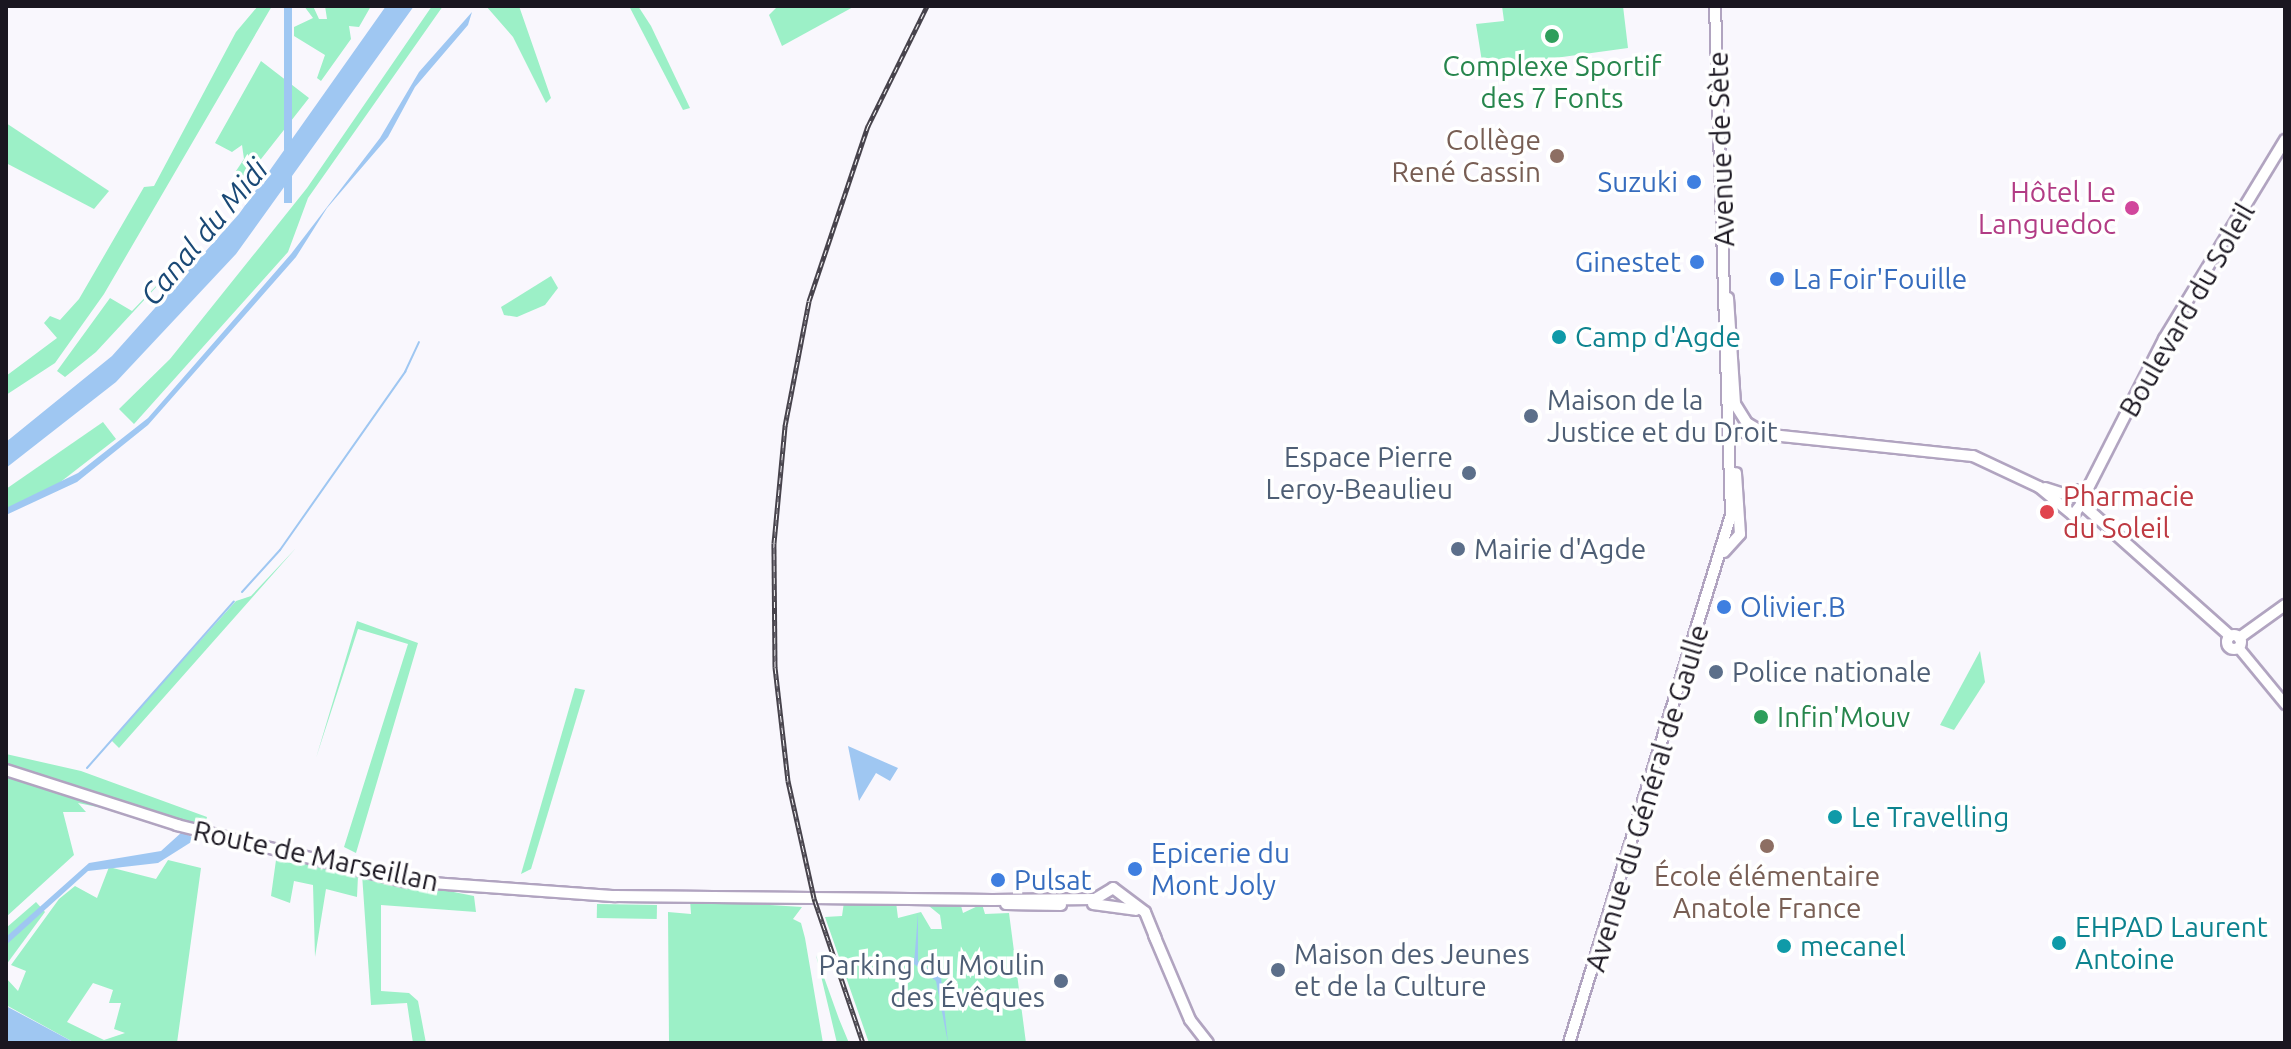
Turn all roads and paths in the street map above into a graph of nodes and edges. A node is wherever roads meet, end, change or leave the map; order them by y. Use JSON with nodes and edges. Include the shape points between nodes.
{"nodes":[{"id":1,"x":1715,"y":6,"type":"edge"},
{"id":2,"x":2285,"y":140,"type":"edge"},
{"id":3,"x":1739,"y":425,"type":"junction"},
{"id":4,"x":2039,"y":487,"type":"junction"},
{"id":5,"x":2077,"y":501,"type":"junction"},
{"id":6,"x":2062,"y":506,"type":"junction"},
{"id":7,"x":1731,"y":515,"type":"joint"},
{"id":8,"x":1740,"y":534,"type":"joint"},
{"id":9,"x":1724,"y":552,"type":"junction"},
{"id":10,"x":2285,"y":605,"type":"edge"},
{"id":11,"x":2236,"y":640,"type":"junction"},
{"id":12,"x":2285,"y":704,"type":"edge"},
{"id":13,"x":6,"y":770,"type":"edge"},
{"id":14,"x":1111,"y":900,"type":"junction"},
{"id":15,"x":1156,"y":939,"type":"junction"},
{"id":16,"x":1208,"y":1043,"type":"edge"},
{"id":17,"x":1569,"y":1043,"type":"edge"}],
"edges":[{"from":1,"to":3,"type":"main road","name":"Avenue de Sète","via":[[1726,293]]},
{"from":2,"to":5,"type":"main road","name":"Boulevard du Soleil","via":[[2164,339]]},
{"from":3,"to":4,"type":"main road","via":[[1771,438],[1842,438],[1956,451]]},
{"from":3,"to":7,"type":"main road","name":"Avenue de Sète"},
{"from":3,"to":8,"type":"main road","name":"Avenue de Sète","via":[[1734,451]]},
{"from":4,"to":5,"type":"main road"},
{"from":4,"to":6,"type":"main road"},
{"from":5,"to":6,"type":"main road"},
{"from":5,"to":6,"type":"main road","name":"Boulevard du Soleil"},
{"from":5,"to":11,"type":"main road","via":[[2159,566]]},
{"from":7,"to":9,"type":"main road","name":"Avenue du Général de Gaulle"},
{"from":8,"to":9,"type":"main road","name":"Avenue du Général de Gaulle"},
{"from":9,"to":17,"type":"main road","name":"Avenue du Général de Gaulle"},
{"from":10,"to":11,"type":"main road"},
{"from":11,"to":12,"type":"street"},
{"from":13,"to":14,"type":"main road","name":"Route de Marseillan","via":[[177,825],[404,881],[503,892]]},
{"from":14,"to":15,"type":"main road","via":[[1141,914]]},
{"from":14,"to":15,"type":"main road","name":"Route de Marseillan","via":[[1113,888],[1145,912]]},
{"from":15,"to":16,"type":"main road","via":[[1190,1020]]}]}
